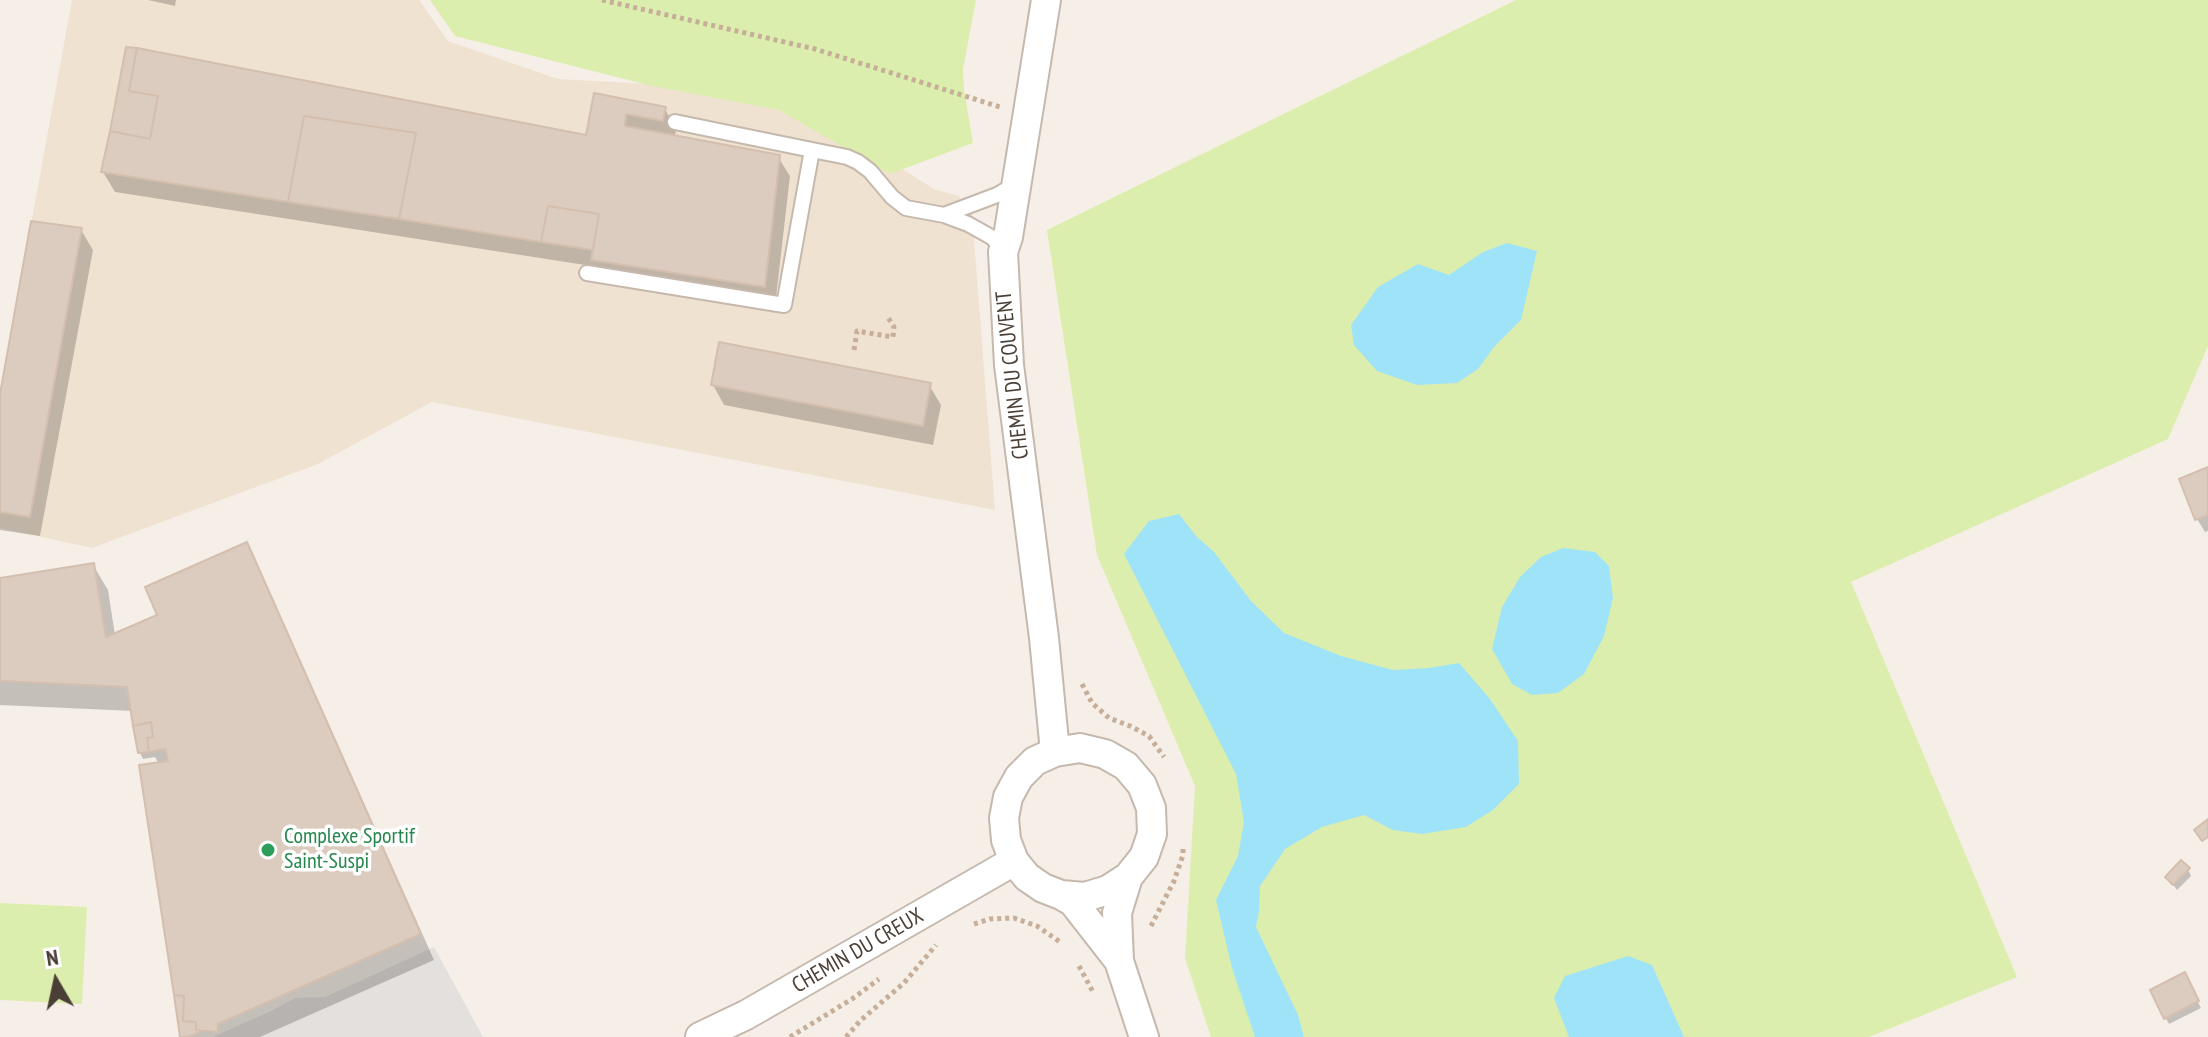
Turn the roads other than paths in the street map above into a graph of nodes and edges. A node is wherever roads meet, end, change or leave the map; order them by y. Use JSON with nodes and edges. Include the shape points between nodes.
{"nodes":[{"id":1,"x":1046,"y":0,"type":"edge"},
{"id":2,"x":675,"y":122,"type":"dead end"},
{"id":3,"x":812,"y":150,"type":"junction"},
{"id":4,"x":1016,"y":184,"type":"junction"},
{"id":5,"x":944,"y":215,"type":"junction"},
{"id":6,"x":1003,"y":252,"type":"junction"},
{"id":7,"x":587,"y":273,"type":"dead end"},
{"id":8,"x":1055,"y":752,"type":"junction"},
{"id":9,"x":1014,"y":861,"type":"junction"},
{"id":10,"x":1128,"y":877,"type":"junction"},
{"id":11,"x":1061,"y":895,"type":"junction"},
{"id":12,"x":1119,"y":961,"type":"junction"},
{"id":13,"x":700,"y":1037,"type":"edge"},
{"id":14,"x":1144,"y":1037,"type":"edge"}],
"edges":[{"from":1,"to":4,"type":"street","name":"CHEMIN DU COUVENT"},
{"from":2,"to":3,"type":"lane"},
{"from":3,"to":5,"type":"lane","via":[[858,162],[906,208]]},
{"from":3,"to":7,"type":"lane","via":[[784,305]]},
{"from":4,"to":5,"type":"lane"},
{"from":4,"to":6,"type":"street","name":"CHEMIN DU COUVENT"},
{"from":5,"to":6,"type":"lane","via":[[993,238]]},
{"from":6,"to":8,"type":"street","name":"CHEMIN DU COUVENT","via":[[1009,365]]},
{"from":8,"to":9,"type":"street","via":[[1035,761],[1008,797],[1006,840]]},
{"from":8,"to":10,"type":"street","via":[[1080,748],[1105,754],[1126,766],[1142,785],[1151,808],[1152,834],[1144,857]]},
{"from":9,"to":11,"type":"street","via":[[1035,883]]},
{"from":9,"to":13,"type":"street","name":"CHEMIN DU CREUX"},
{"from":10,"to":11,"type":"street","via":[[1097,894]]},
{"from":10,"to":12,"type":"street","via":[[1117,913]]},
{"from":11,"to":12,"type":"street","via":[[1073,902]]},
{"from":12,"to":14,"type":"street"}]}
